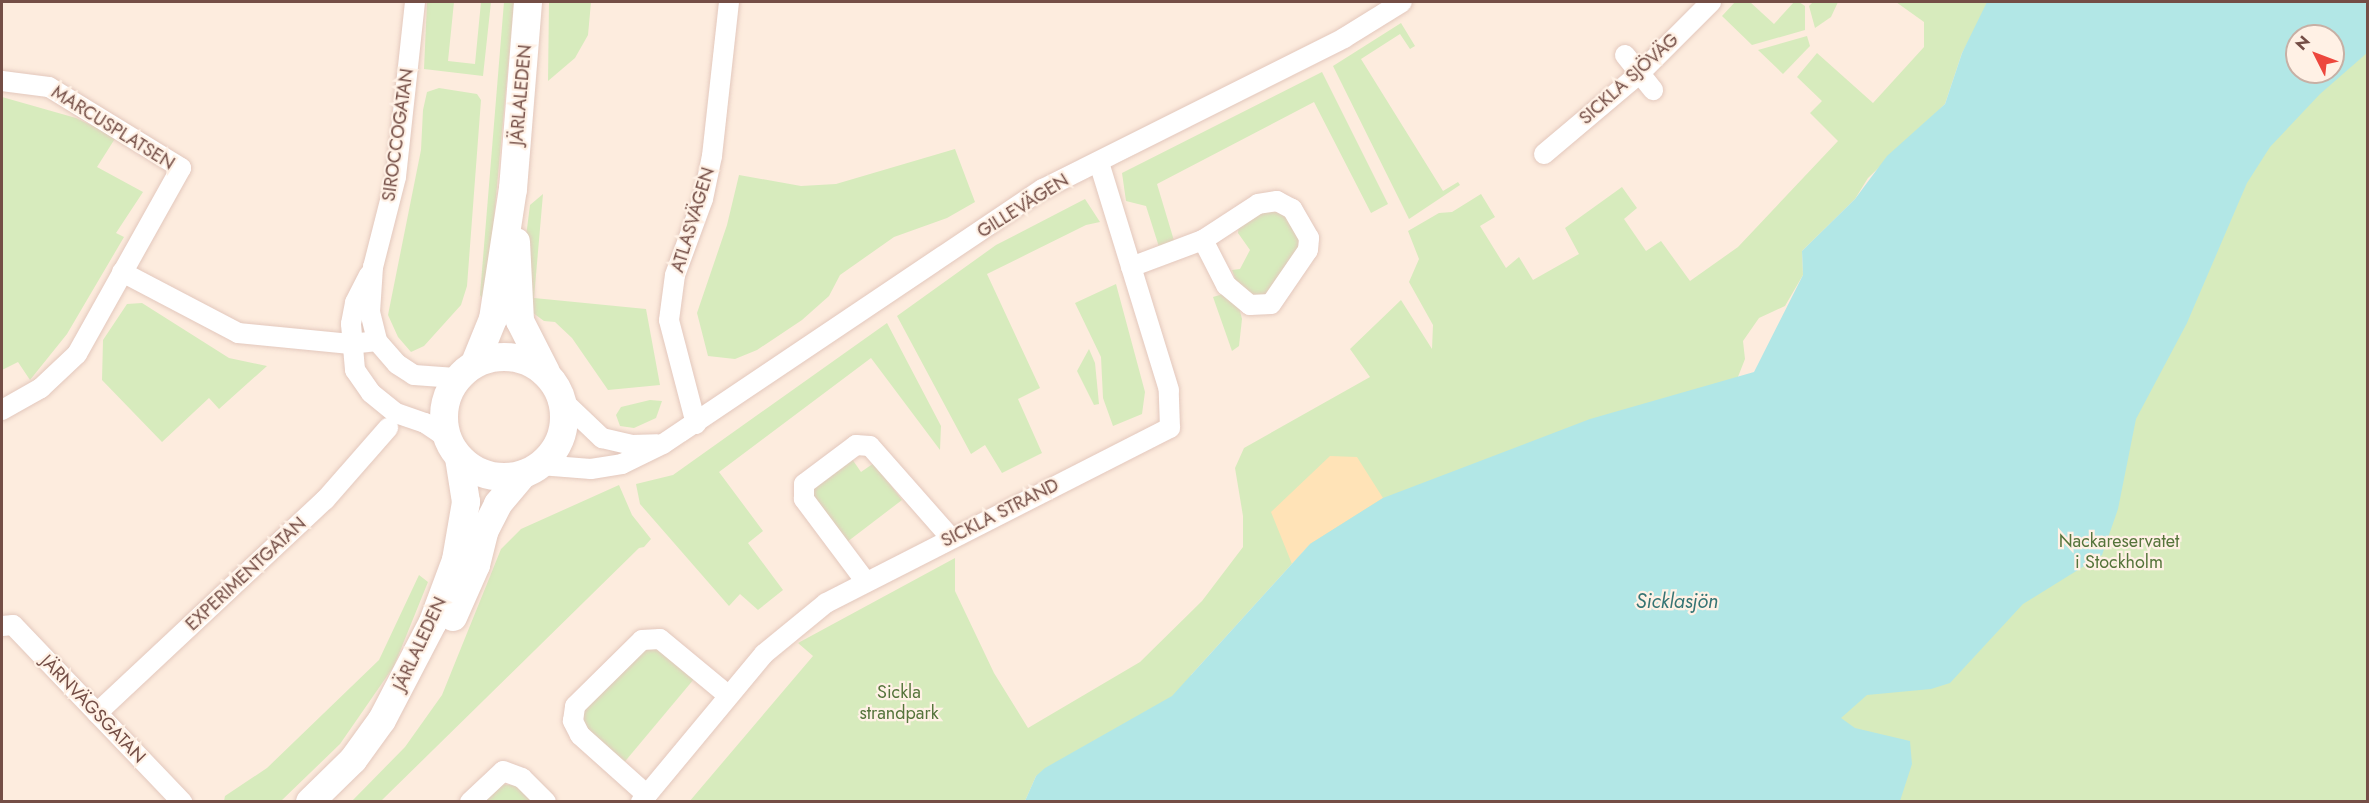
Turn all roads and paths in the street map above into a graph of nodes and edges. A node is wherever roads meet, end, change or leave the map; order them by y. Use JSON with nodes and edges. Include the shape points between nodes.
{"nodes":[{"id":1,"x":415,"y":2,"type":"edge"},
{"id":2,"x":528,"y":2,"type":"edge"},
{"id":3,"x":1402,"y":2,"type":"edge"},
{"id":4,"x":1711,"y":2,"type":"edge"},
{"id":5,"x":732,"y":6,"type":"edge"},
{"id":6,"x":1625,"y":55,"type":"dead end"},
{"id":7,"x":1639,"y":74,"type":"junction"},
{"id":8,"x":2,"y":81,"type":"edge"},
{"id":9,"x":1653,"y":90,"type":"dead end"},
{"id":10,"x":1544,"y":154,"type":"dead end"},
{"id":11,"x":1099,"y":162,"type":"junction"},
{"id":12,"x":513,"y":189,"type":"junction"},
{"id":13,"x":1203,"y":240,"type":"junction"},
{"id":14,"x":373,"y":267,"type":"junction"},
{"id":15,"x":1131,"y":267,"type":"junction"},
{"id":16,"x":122,"y":272,"type":"junction"},
{"id":17,"x":377,"y":342,"type":"junction"},
{"id":18,"x":350,"y":344,"type":"junction"},
{"id":19,"x":466,"y":371,"type":"junction"},
{"id":20,"x":546,"y":373,"type":"junction"},
{"id":21,"x":563,"y":401,"type":"junction"},
{"id":22,"x":2,"y":410,"type":"edge"},
{"id":23,"x":696,"y":424,"type":"junction"},
{"id":24,"x":388,"y":428,"type":"dead end"},
{"id":25,"x":663,"y":444,"type":"junction"},
{"id":26,"x":453,"y":448,"type":"junction"},
{"id":27,"x":531,"y":470,"type":"junction"},
{"id":28,"x":951,"y":538,"type":"junction"},
{"id":29,"x":866,"y":582,"type":"junction"},
{"id":30,"x":2,"y":626,"type":"edge"},
{"id":31,"x":729,"y":696,"type":"junction"},
{"id":32,"x":97,"y":713,"type":"junction"},
{"id":33,"x":644,"y":798,"type":"edge"},
{"id":34,"x":182,"y":801,"type":"edge"},
{"id":35,"x":310,"y":801,"type":"edge"},
{"id":36,"x":330,"y":801,"type":"edge"},
{"id":37,"x":470,"y":801,"type":"edge"},
{"id":38,"x":546,"y":801,"type":"edge"}],
"edges":[{"from":1,"to":14,"type":"street","name":"SIROCCOGATAN","via":[[396,177]]},
{"from":2,"to":12,"type":"main road","name":"JÄRLALEDEN"},
{"from":3,"to":11,"type":"street","name":"GILLEVÄGEN","via":[[1344,38]]},
{"from":4,"to":7,"type":"street","name":"SICKLA SJÖVÄG"},
{"from":5,"to":23,"type":"street","name":"ATLASVÄGEN","via":[[712,156],[703,199],[675,275],[669,320]]},
{"from":6,"to":7,"type":"street"},
{"from":7,"to":9,"type":"street"},
{"from":7,"to":10,"type":"street","name":"SICKLA SJÖVÄG"},
{"from":8,"to":16,"type":"street","name":"MARCUSPLATSEN","via":[[49,87],[181,168]]},
{"from":11,"to":15,"type":"street","name":"SICKLA STRAND"},
{"from":11,"to":23,"type":"street","name":"GILLEVÄGEN","via":[[1043,189]]},
{"from":12,"to":19,"type":"main road","name":"JÄRLALEDEN","via":[[493,319]]},
{"from":12,"to":20,"type":"main road","name":"JÄRLALEDEN","via":[[520,321]]},
{"from":13,"to":13,"type":"street","via":[[1226,285],[1250,305],[1270,304],[1308,250],[1309,238],[1292,209],[1277,201],[1258,204]]},
{"from":13,"to":15,"type":"street"},
{"from":14,"to":17,"type":"street","name":"SIROCCOGATAN","via":[[370,312]]},
{"from":14,"to":18,"type":"street","name":"SIROCCOGATAN","via":[[355,303]]},
{"from":15,"to":28,"type":"street","name":"SICKLA STRAND","via":[[1169,390],[1170,428]]},
{"from":16,"to":18,"type":"street","via":[[238,333]]},
{"from":16,"to":22,"type":"street","name":"MARCUSPLATSEN","via":[[77,354],[41,388]]},
{"from":17,"to":18,"type":"street"},
{"from":17,"to":19,"type":"street","name":"SIROCCOGATAN","via":[[397,364],[414,375]]},
{"from":18,"to":26,"type":"street","name":"SIROCCOGATAN","via":[[356,370],[371,393],[396,413],[425,423]]},
{"from":19,"to":20,"type":"main road","via":[[500,356],[525,359]]},
{"from":19,"to":26,"type":"main road","via":[[446,396],[443,417]]},
{"from":20,"to":21,"type":"main road"},
{"from":21,"to":25,"type":"street","name":"GILLEVÄGEN","via":[[602,438],[632,445]]},
{"from":21,"to":27,"type":"main road","via":[[561,436]]},
{"from":23,"to":25,"type":"street","name":"GILLEVÄGEN"},
{"from":24,"to":32,"type":"street","name":"EXPERIMENTGATAN","via":[[317,507]]},
{"from":25,"to":27,"type":"street","name":"GILLEVÄGEN","via":[[622,464]]},
{"from":26,"to":27,"type":"main road","via":[[478,472],[500,477]]},
{"from":26,"to":35,"type":"main road","name":"JÄRLALEDEN","via":[[466,502],[456,560],[433,622],[382,720],[353,760]]},
{"from":27,"to":36,"type":"main road","name":"JÄRLALEDEN","via":[[498,504],[485,530],[476,565],[423,681],[384,741]]},
{"from":28,"to":29,"type":"street","name":"SICKLA STRAND"},
{"from":28,"to":29,"type":"street","via":[[870,446],[856,445],[804,484],[804,499]]},
{"from":29,"to":31,"type":"street","name":"SICKLA STRAND","via":[[826,603],[764,654]]},
{"from":30,"to":32,"type":"street","name":"JÄRNVÄGSGATAN","via":[[13,625]]},
{"from":31,"to":33,"type":"street","name":"SICKLA STRAND"},
{"from":31,"to":33,"type":"street","via":[[660,639],[642,640],[575,706],[573,720],[580,735]]},
{"from":32,"to":34,"type":"street","name":"JÄRNVÄGSGATAN"},
{"from":37,"to":38,"type":"street","via":[[503,771],[522,778]]}]}
